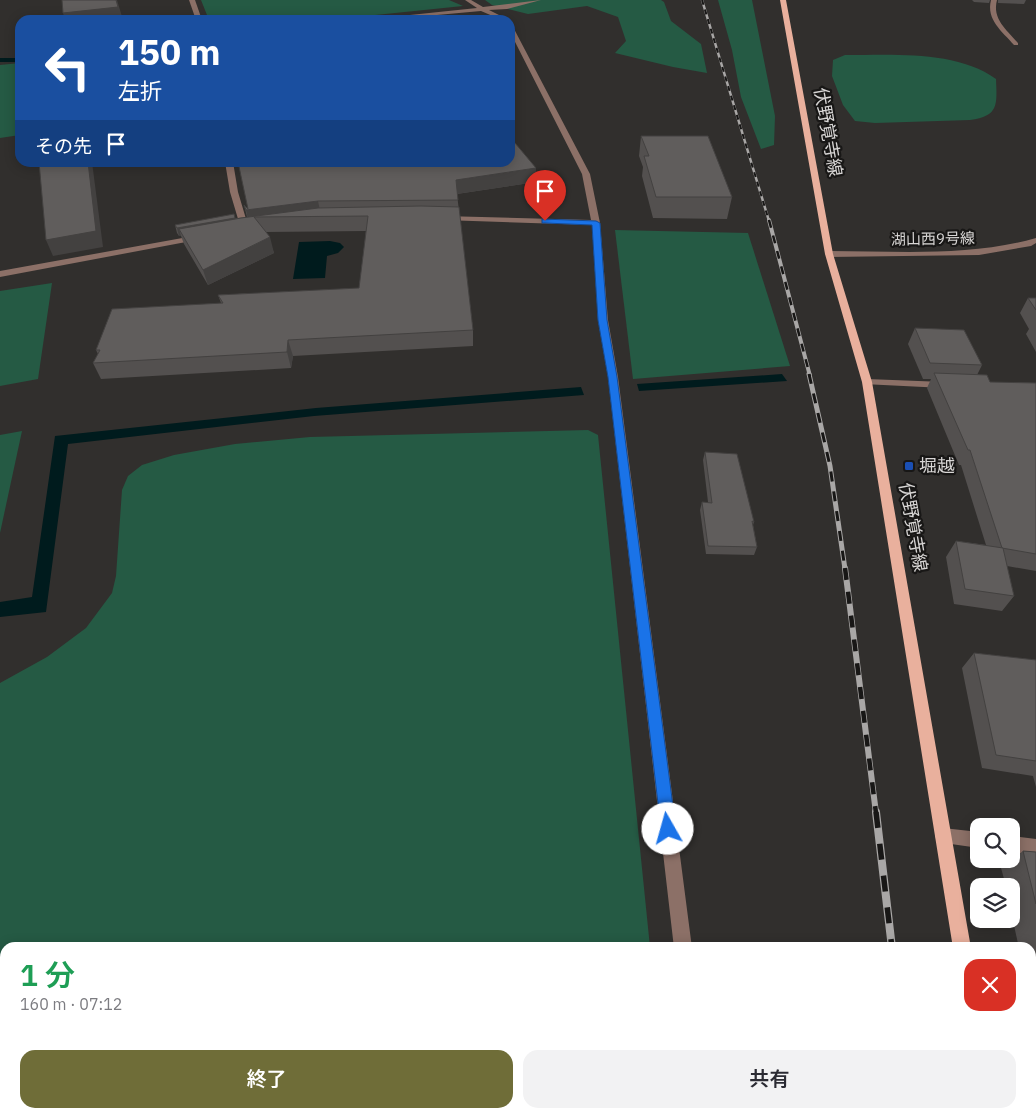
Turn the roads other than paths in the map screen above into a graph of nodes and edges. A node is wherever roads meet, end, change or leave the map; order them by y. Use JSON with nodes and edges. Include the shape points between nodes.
{"nodes":[{"id":1,"x":192,"y":0,"type":"edge"},
{"id":2,"x":468,"y":0,"type":"edge"},
{"id":3,"x":538,"y":0,"type":"edge"},
{"id":4,"x":783,"y":0,"type":"edge"},
{"id":5,"x":994,"y":0,"type":"edge"},
{"id":6,"x":482,"y":9,"type":"junction"},
{"id":7,"x":198,"y":15,"type":"edge"},
{"id":8,"x":419,"y":15,"type":"edge"},
{"id":9,"x":495,"y":15,"type":"edge"},
{"id":10,"x":515,"y":37,"type":"edge"},
{"id":11,"x":1016,"y":44,"type":"dead end"},
{"id":12,"x":230,"y":167,"type":"edge"},
{"id":13,"x":431,"y":217,"type":"edge"},
{"id":14,"x":596,"y":223,"type":"junction"},
{"id":15,"x":254,"y":228,"type":"edge"},
{"id":16,"x":245,"y":229,"type":"junction"},
{"id":17,"x":235,"y":231,"type":"edge"},
{"id":18,"x":206,"y":236,"type":"edge"},
{"id":19,"x":1036,"y":240,"type":"edge"},
{"id":20,"x":829,"y":254,"type":"junction"},
{"id":21,"x":0,"y":274,"type":"edge"},
{"id":22,"x":866,"y":382,"type":"junction"},
{"id":23,"x":956,"y":385,"type":"edge"},
{"id":24,"x":943,"y":836,"type":"junction"},
{"id":25,"x":970,"y":839,"type":"edge"},
{"id":26,"x":1020,"y":845,"type":"edge"},
{"id":27,"x":1036,"y":847,"type":"edge"},
{"id":28,"x":682,"y":942,"type":"edge"},
{"id":29,"x":961,"y":942,"type":"edge"}],
"edges":[{"from":1,"to":7,"type":"street"},
{"from":2,"to":6,"type":"street"},
{"from":3,"to":6,"type":"street"},
{"from":4,"to":20,"type":"main road","name":"伏野覚寺線"},
{"from":5,"to":11,"type":"street","via":[[994,19]]},
{"from":6,"to":8,"type":"street"},
{"from":6,"to":9,"type":"street"},
{"from":10,"to":14,"type":"street","via":[[586,174]]},
{"from":12,"to":16,"type":"street"},
{"from":13,"to":14,"type":"street"},
{"from":14,"to":28,"type":"street","via":[[603,320],[613,377]]},
{"from":15,"to":16,"type":"street"},
{"from":16,"to":17,"type":"street"},
{"from":18,"to":21,"type":"street"},
{"from":19,"to":20,"type":"street","name":"湖山西9号線","via":[[979,252]]},
{"from":20,"to":22,"type":"main road","name":"伏野覚寺線"},
{"from":22,"to":23,"type":"street"},
{"from":22,"to":24,"type":"main road","name":"伏野覚寺線"},
{"from":24,"to":25,"type":"street"},
{"from":24,"to":29,"type":"main road","name":"伏野覚寺線"},
{"from":26,"to":27,"type":"street"}]}
